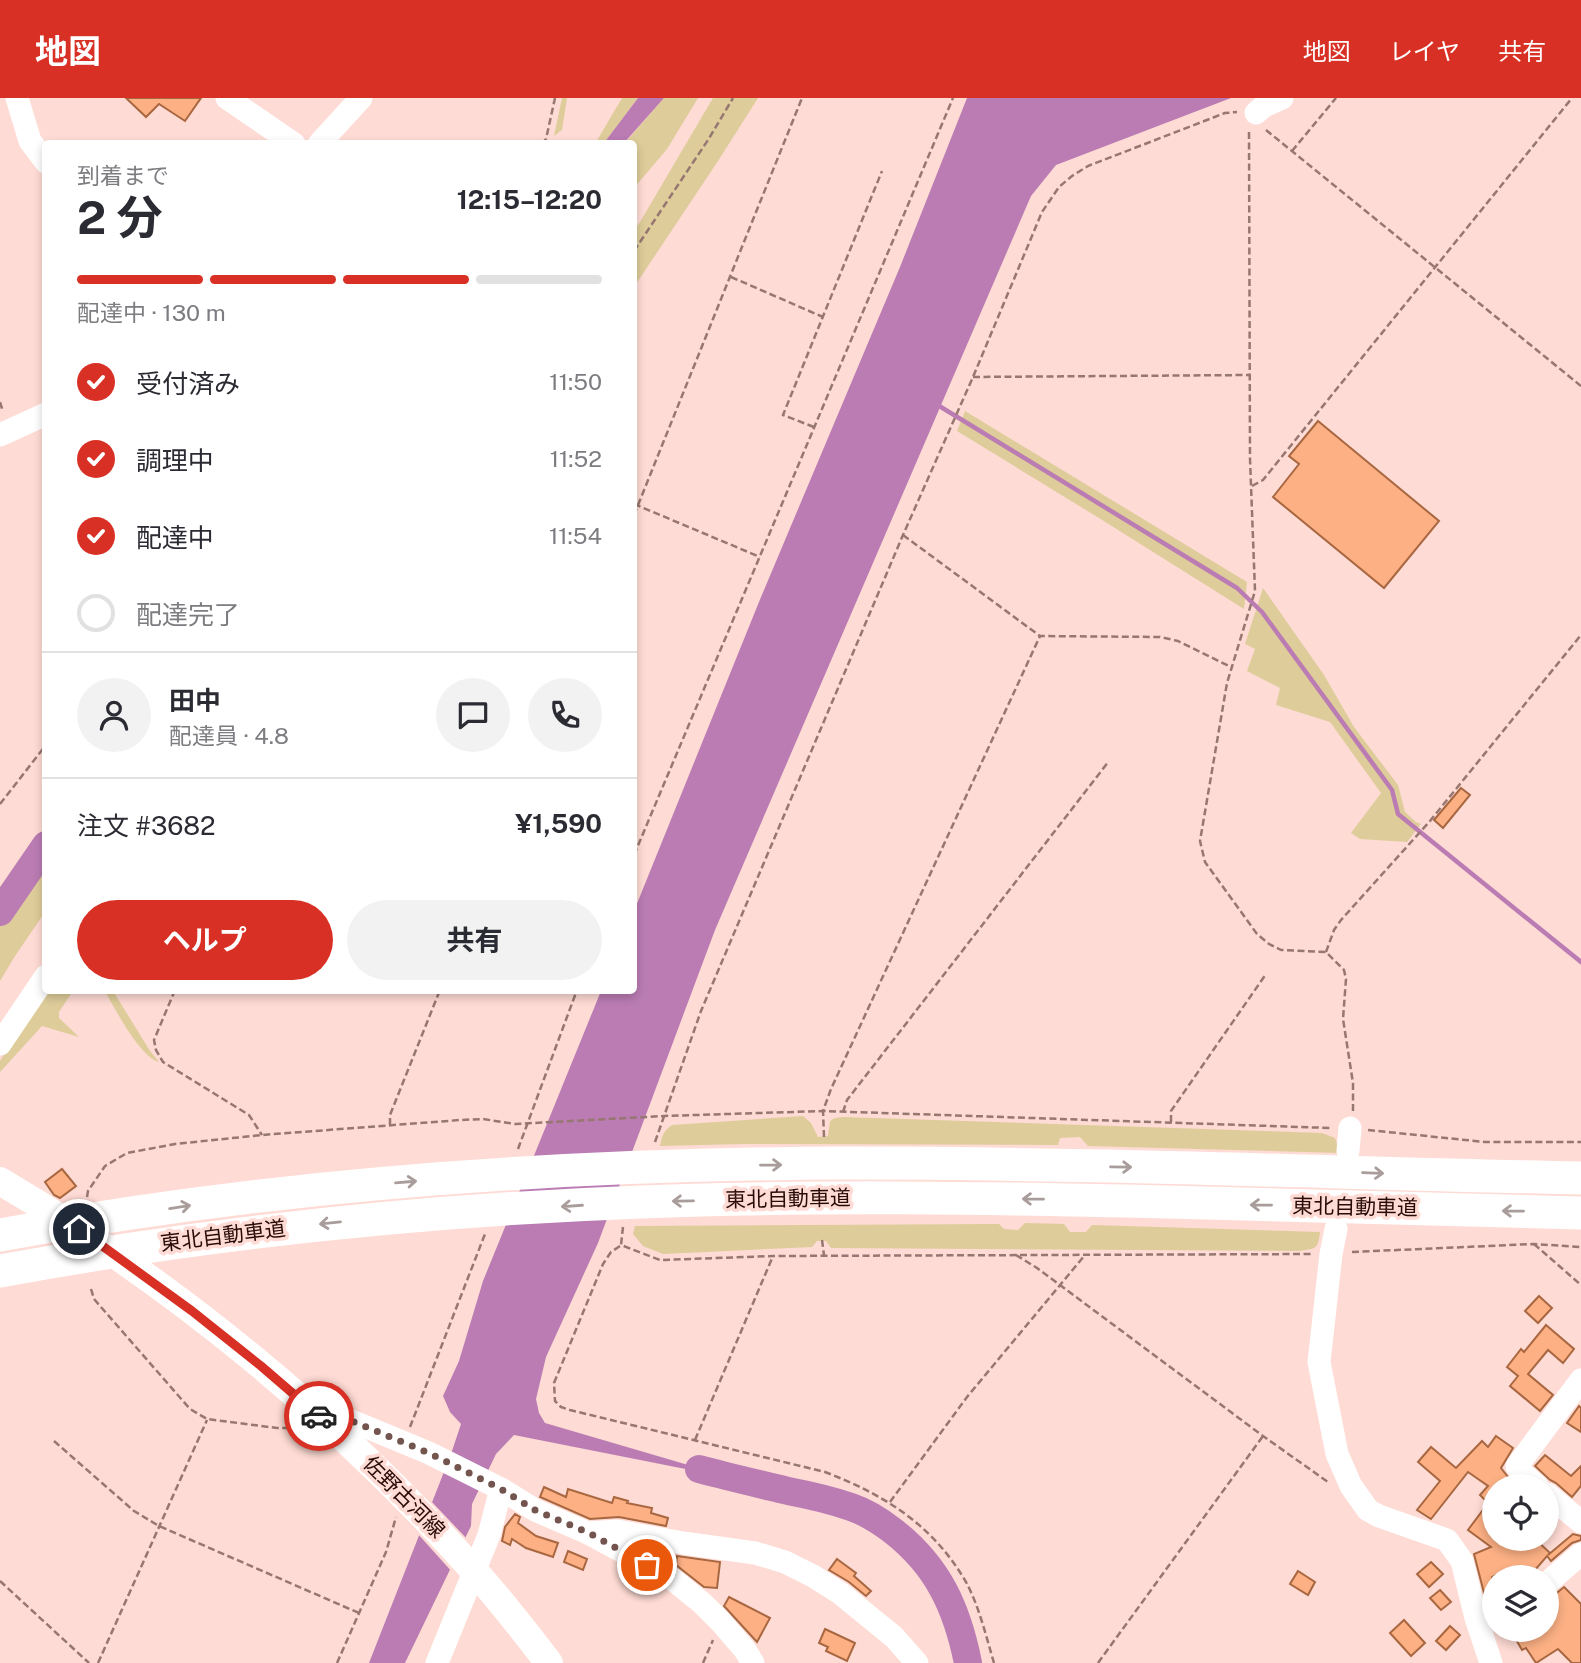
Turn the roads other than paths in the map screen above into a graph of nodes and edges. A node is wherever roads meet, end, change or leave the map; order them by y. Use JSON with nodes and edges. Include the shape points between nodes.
{"nodes":[{"id":1,"x":17,"y":98,"type":"edge"},
{"id":2,"x":227,"y":98,"type":"edge"},
{"id":3,"x":361,"y":98,"type":"edge"},
{"id":4,"x":1282,"y":98,"type":"edge"},
{"id":5,"x":1251,"y":120,"type":"road end"},
{"id":6,"x":288,"y":140,"type":"edge"},
{"id":7,"x":322,"y":140,"type":"edge"},
{"id":8,"x":42,"y":157,"type":"edge"},
{"id":9,"x":42,"y":416,"type":"edge"},
{"id":10,"x":0,"y":435,"type":"edge"},
{"id":11,"x":42,"y":982,"type":"edge"},
{"id":12,"x":0,"y":1044,"type":"edge"},
{"id":13,"x":1581,"y":1178,"type":"edge"},
{"id":14,"x":0,"y":1181,"type":"edge"},
{"id":15,"x":1581,"y":1213,"type":"edge"},
{"id":16,"x":1336,"y":1230,"type":"dead end"},
{"id":17,"x":0,"y":1235,"type":"edge"},
{"id":18,"x":0,"y":1271,"type":"edge"},
{"id":19,"x":1581,"y":1380,"type":"edge"},
{"id":20,"x":324,"y":1421,"type":"junction"},
{"id":21,"x":1523,"y":1474,"type":"edge"},
{"id":22,"x":501,"y":1489,"type":"junction"},
{"id":23,"x":1559,"y":1504,"type":"edge"},
{"id":24,"x":1581,"y":1522,"type":"edge"},
{"id":25,"x":589,"y":1533,"type":"junction"},
{"id":26,"x":1581,"y":1554,"type":"edge"},
{"id":27,"x":470,"y":1566,"type":"junction"},
{"id":28,"x":1559,"y":1573,"type":"edge"},
{"id":29,"x":1482,"y":1607,"type":"edge"},
{"id":30,"x":1488,"y":1642,"type":"edge"},
{"id":31,"x":437,"y":1663,"type":"edge"},
{"id":32,"x":549,"y":1663,"type":"edge"},
{"id":33,"x":753,"y":1663,"type":"edge"},
{"id":34,"x":917,"y":1663,"type":"edge"},
{"id":35,"x":1491,"y":1663,"type":"edge"}],
"edges":[{"from":1,"to":8,"type":"street","via":[[30,141]]},
{"from":2,"to":6,"type":"street"},
{"from":3,"to":7,"type":"street"},
{"from":4,"to":5,"type":"street","via":[[1264,106]]},
{"from":9,"to":10,"type":"street"},
{"from":11,"to":12,"type":"street"},
{"from":17,"to":13,"type":"highway","name":"東北自動車道","one_way":true,"via":[[221,1201],[653,1158]]},
{"from":14,"to":20,"type":"main road","name":"佐野古河線","via":[[79,1229],[192,1311]]},
{"from":15,"to":18,"type":"highway","name":"東北自動車道","one_way":true,"via":[[849,1197],[633,1211],[471,1212],[355,1221],[238,1233]]},
{"from":16,"to":29,"type":"street","via":[[1319,1362],[1337,1454],[1368,1510],[1447,1540],[1462,1561]]},
{"from":19,"to":21,"type":"street","via":[[1517,1466]]},
{"from":20,"to":22,"type":"street","via":[[347,1419]]},
{"from":20,"to":27,"type":"main road","name":"佐野古河線"},
{"from":22,"to":25,"type":"street","via":[[535,1510]]},
{"from":22,"to":27,"type":"street","via":[[489,1535]]},
{"from":23,"to":24,"type":"street"},
{"from":25,"to":33,"type":"street","via":[[692,1594]]},
{"from":25,"to":34,"type":"street","via":[[617,1531],[785,1562],[840,1593],[894,1637]]},
{"from":26,"to":28,"type":"street"},
{"from":27,"to":31,"type":"street"},
{"from":27,"to":32,"type":"main road","name":"佐野古河線"},
{"from":30,"to":35,"type":"street"}]}
